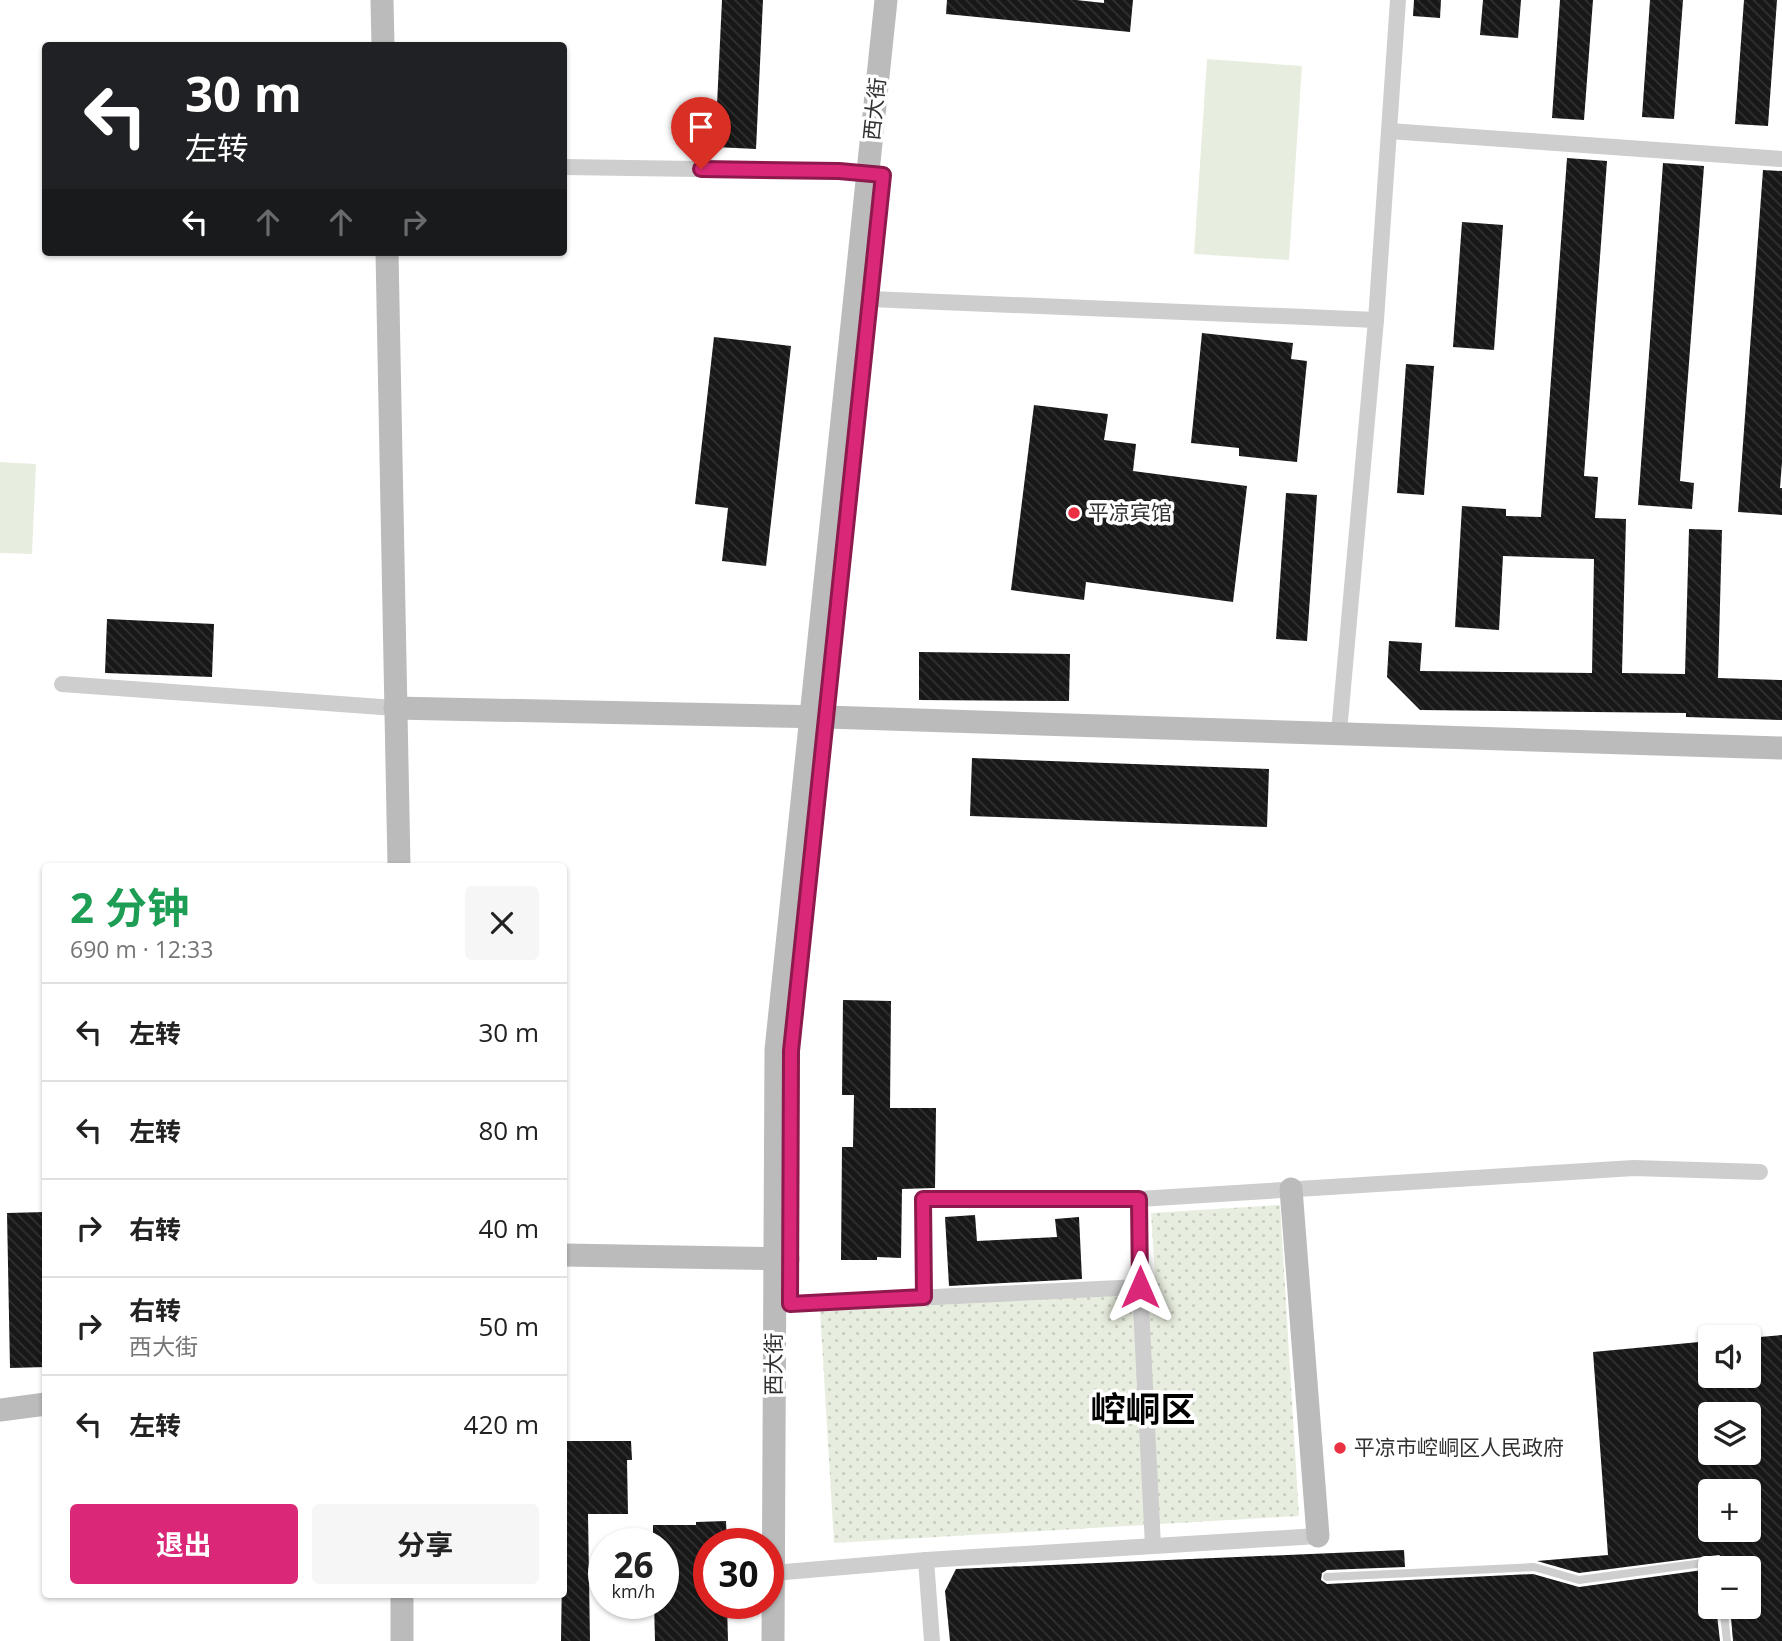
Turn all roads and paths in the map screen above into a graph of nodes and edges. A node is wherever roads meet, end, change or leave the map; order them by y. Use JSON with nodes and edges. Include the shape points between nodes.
{"nodes":[{"id":1,"x":382,"y":0,"type":"edge"},
{"id":2,"x":886,"y":0,"type":"edge"},
{"id":3,"x":902,"y":0,"type":"edge"},
{"id":4,"x":1398,"y":0,"type":"edge"},
{"id":5,"x":383,"y":42,"type":"edge"},
{"id":6,"x":1389,"y":131,"type":"junction"},
{"id":7,"x":1782,"y":159,"type":"edge"},
{"id":8,"x":567,"y":166,"type":"edge"},
{"id":9,"x":875,"y":174,"type":"junction"},
{"id":10,"x":387,"y":256,"type":"edge"},
{"id":11,"x":870,"y":299,"type":"junction"},
{"id":12,"x":1377,"y":320,"type":"junction"},
{"id":13,"x":62,"y":684,"type":"dead end"},
{"id":14,"x":395,"y":708,"type":"junction"},
{"id":15,"x":818,"y":717,"type":"junction"},
{"id":16,"x":1339,"y":732,"type":"junction"},
{"id":17,"x":1782,"y":747,"type":"edge"},
{"id":18,"x":399,"y":863,"type":"edge"},
{"id":19,"x":1760,"y":1172,"type":"dead end"},
{"id":20,"x":1291,"y":1189,"type":"junction"},
{"id":21,"x":1139,"y":1199,"type":"junction"},
{"id":22,"x":567,"y":1255,"type":"edge"},
{"id":23,"x":783,"y":1259,"type":"junction"},
{"id":24,"x":1140,"y":1287,"type":"junction"},
{"id":25,"x":924,"y":1297,"type":"junction"},
{"id":26,"x":790,"y":1304,"type":"junction"},
{"id":27,"x":42,"y":1405,"type":"edge"},
{"id":28,"x":0,"y":1410,"type":"edge"},
{"id":29,"x":781,"y":1528,"type":"edge"},
{"id":30,"x":783,"y":1528,"type":"edge"},
{"id":31,"x":1318,"y":1536,"type":"joint"},
{"id":32,"x":1153,"y":1546,"type":"junction"},
{"id":33,"x":926,"y":1560,"type":"junction"},
{"id":34,"x":1698,"y":1564,"type":"edge"},
{"id":35,"x":784,"y":1573,"type":"edge"},
{"id":36,"x":1327,"y":1577,"type":"dead end"},
{"id":37,"x":402,"y":1598,"type":"edge"},
{"id":38,"x":784,"y":1598,"type":"edge"},
{"id":39,"x":776,"y":1619,"type":"edge"},
{"id":40,"x":1724,"y":1619,"type":"edge"},
{"id":41,"x":401,"y":1641,"type":"edge"},
{"id":42,"x":773,"y":1641,"type":"edge"},
{"id":43,"x":789,"y":1641,"type":"edge"},
{"id":44,"x":932,"y":1641,"type":"edge"},
{"id":45,"x":1727,"y":1641,"type":"edge"}],
"edges":[{"from":1,"to":5,"type":"main road"},
{"from":2,"to":9,"type":"main road","name":"西大街"},
{"from":3,"to":9,"type":"main road","name":"西大街"},
{"from":4,"to":6,"type":"street"},
{"from":6,"to":7,"type":"street"},
{"from":6,"to":12,"type":"street"},
{"from":8,"to":9,"type":"street"},
{"from":9,"to":11,"type":"main road","name":"西大街"},
{"from":9,"to":15,"type":"main road","name":"西大街"},
{"from":10,"to":14,"type":"main road"},
{"from":11,"to":12,"type":"street"},
{"from":11,"to":15,"type":"main road","name":"西大街"},
{"from":12,"to":16,"type":"street"},
{"from":13,"to":14,"type":"street"},
{"from":14,"to":15,"type":"main road"},
{"from":14,"to":18,"type":"main road"},
{"from":15,"to":16,"type":"main road"},
{"from":15,"to":23,"type":"main road","name":"西大街","via":[[776,1050]]},
{"from":16,"to":17,"type":"main road"},
{"from":19,"to":20,"type":"street","via":[[1634,1168]]},
{"from":20,"to":21,"type":"street"},
{"from":20,"to":31,"type":"main road"},
{"from":21,"to":24,"type":"street"},
{"from":21,"to":25,"type":"street","via":[[923,1199]]},
{"from":22,"to":23,"type":"main road"},
{"from":23,"to":26,"type":"main road","name":"西大街"},
{"from":23,"to":29,"type":"main road","name":"西大街"},
{"from":24,"to":25,"type":"street"},
{"from":24,"to":32,"type":"street"},
{"from":25,"to":26,"type":"street"},
{"from":26,"to":30,"type":"main road","name":"西大街"},
{"from":27,"to":28,"type":"main road"},
{"from":31,"to":32,"type":"street"},
{"from":32,"to":33,"type":"street"},
{"from":33,"to":35,"type":"street"},
{"from":33,"to":44,"type":"street"},
{"from":34,"to":36,"type":"lane","via":[[1579,1580],[1534,1567]]},
{"from":37,"to":41,"type":"main road"},
{"from":38,"to":43,"type":"main road","name":"西大街"},
{"from":39,"to":42,"type":"main road","name":"西大街"},
{"from":40,"to":45,"type":"lane"}]}
